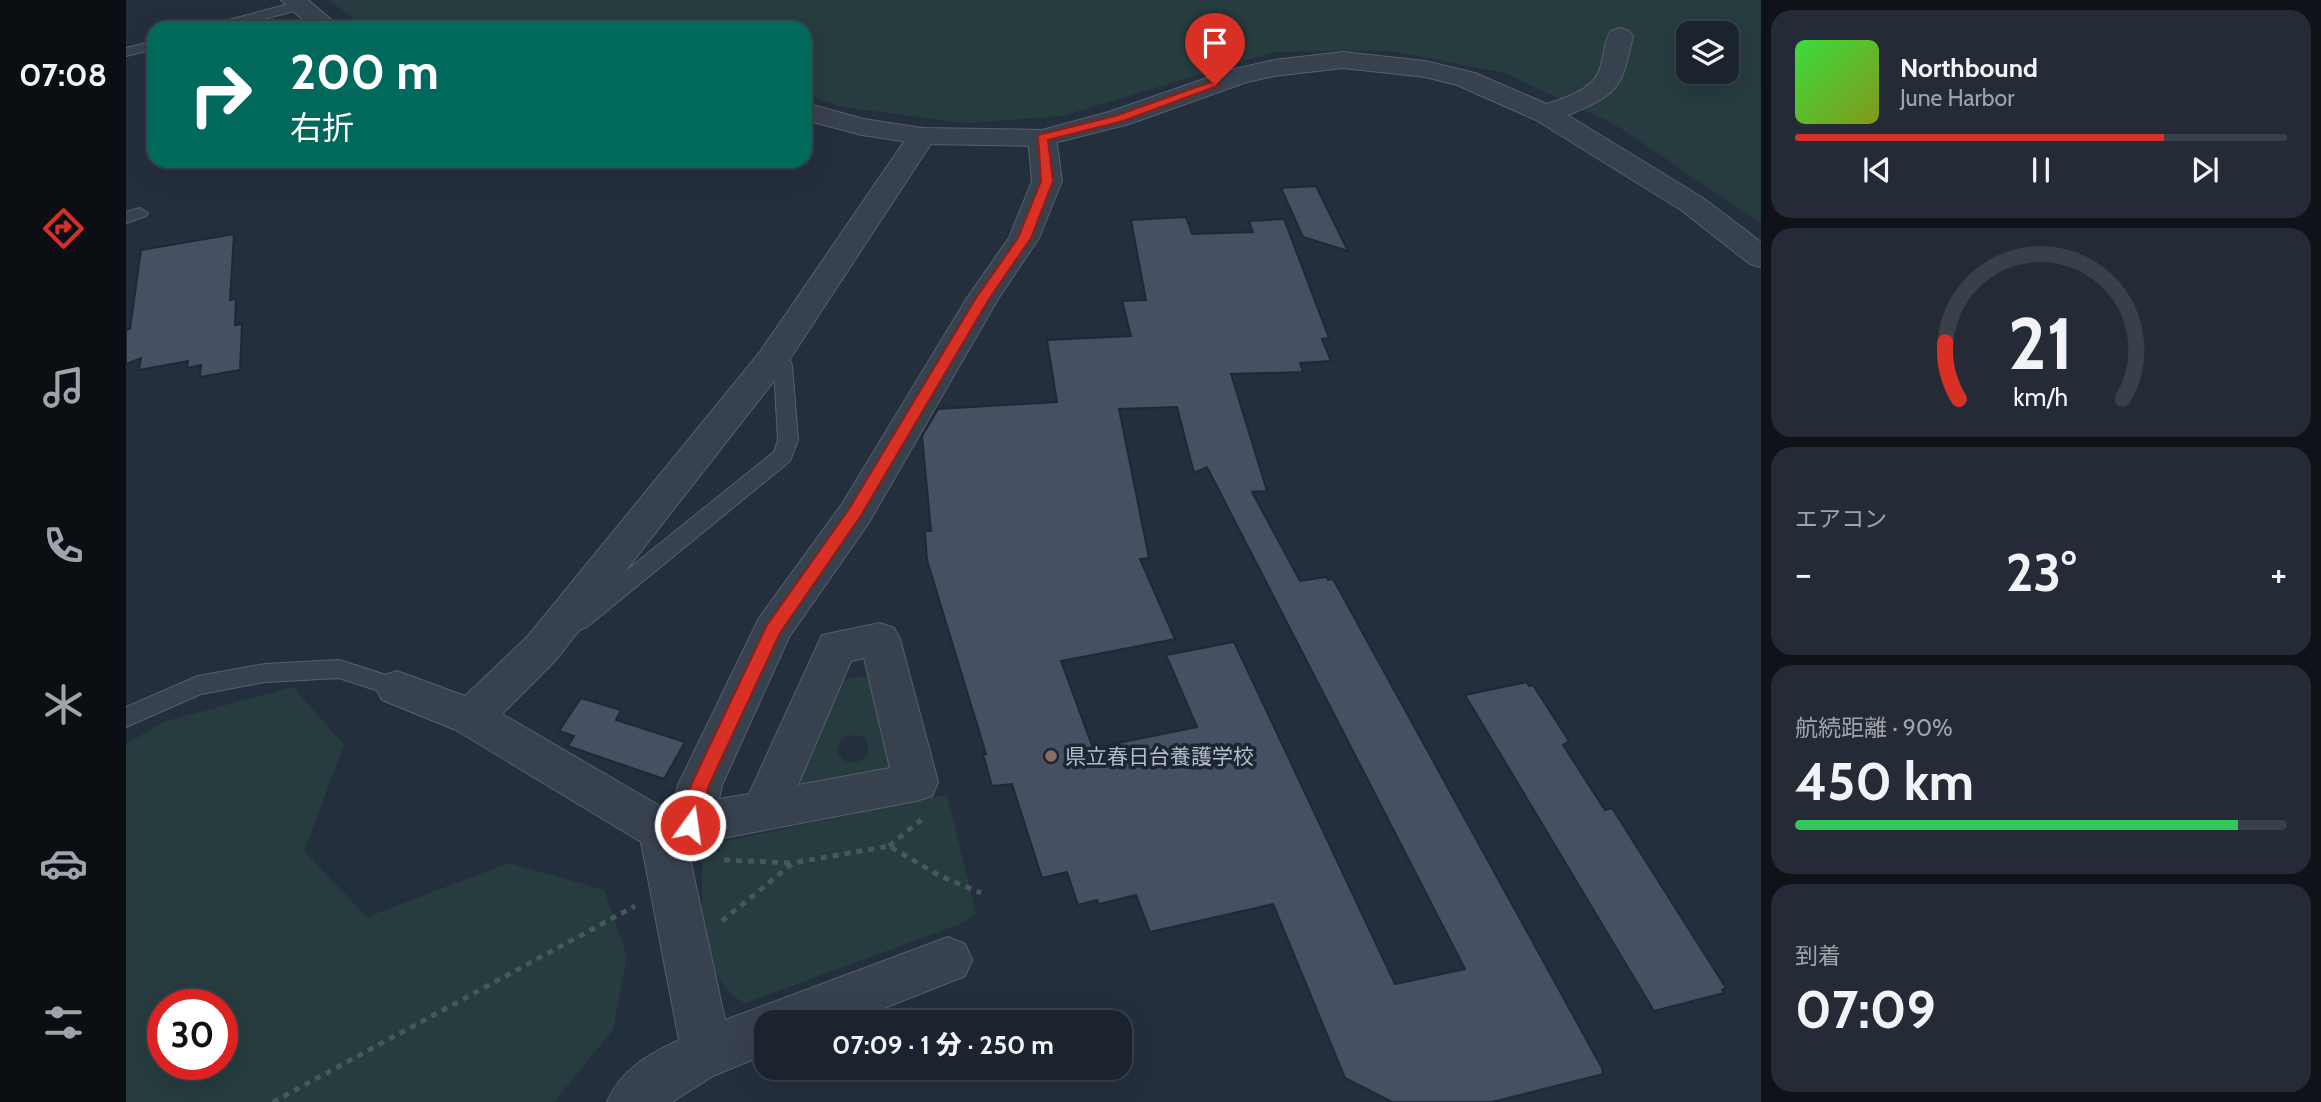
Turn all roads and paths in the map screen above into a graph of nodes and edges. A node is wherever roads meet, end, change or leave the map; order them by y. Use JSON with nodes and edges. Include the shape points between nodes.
{"nodes":[{"id":1,"x":296,"y":3,"type":"edge"},
{"id":2,"x":238,"y":21,"type":"edge"},
{"id":3,"x":319,"y":21,"type":"edge"},
{"id":4,"x":1620,"y":36,"type":"dead end"},
{"id":5,"x":147,"y":47,"type":"edge"},
{"id":6,"x":126,"y":52,"type":"edge"},
{"id":7,"x":812,"y":113,"type":"edge"},
{"id":8,"x":1546,"y":114,"type":"junction"},
{"id":9,"x":922,"y":136,"type":"junction"},
{"id":10,"x":1042,"y":138,"type":"junction"},
{"id":11,"x":1761,"y":257,"type":"edge"},
{"id":12,"x":772,"y":360,"type":"junction"},
{"id":13,"x":523,"y":666,"type":"junction"},
{"id":14,"x":397,"y":688,"type":"joint"},
{"id":15,"x":126,"y":717,"type":"edge"},
{"id":16,"x":471,"y":717,"type":"junction"},
{"id":17,"x":764,"y":811,"type":"dead end"},
{"id":18,"x":675,"y":827,"type":"junction"},
{"id":19,"x":672,"y":886,"type":"junction"},
{"id":20,"x":981,"y":893,"type":"dead end"},
{"id":21,"x":687,"y":956,"type":"junction"},
{"id":22,"x":948,"y":960,"type":"dead end"},
{"id":23,"x":817,"y":1010,"type":"edge"},
{"id":24,"x":754,"y":1034,"type":"edge"},
{"id":25,"x":706,"y":1052,"type":"junction"},
{"id":26,"x":273,"y":1102,"type":"edge"},
{"id":27,"x":633,"y":1102,"type":"edge"}],
"edges":[{"from":1,"to":2,"type":"lane"},
{"from":1,"to":3,"type":"street"},
{"from":4,"to":8,"type":"street","via":[[1611,75],[1595,94]]},
{"from":5,"to":6,"type":"lane"},
{"from":7,"to":9,"type":"street"},
{"from":8,"to":10,"type":"street","via":[[1466,79],[1425,69],[1343,60],[1239,76],[1119,118]]},
{"from":8,"to":11,"type":"street","via":[[1692,204]]},
{"from":9,"to":10,"type":"street"},
{"from":9,"to":12,"type":"street"},
{"from":10,"to":18,"type":"street","via":[[1047,181],[1024,238],[983,298],[855,513],[773,629],[700,785]]},
{"from":12,"to":13,"type":"street"},
{"from":12,"to":13,"type":"lane","via":[[783,365],[788,440],[783,456]]},
{"from":13,"to":16,"type":"street"},
{"from":14,"to":15,"type":"lane","via":[[339,669],[265,673],[198,685]]},
{"from":14,"to":16,"type":"street"},
{"from":16,"to":18,"type":"street"},
{"from":17,"to":18,"type":"street"},
{"from":18,"to":19,"type":"street"},
{"from":19,"to":21,"type":"street"},
{"from":19,"to":26,"type":"path"},
{"from":20,"to":21,"type":"path","via":[[940,876],[889,846],[793,863]]},
{"from":21,"to":25,"type":"street"},
{"from":22,"to":23,"type":"street"},
{"from":24,"to":25,"type":"street"},
{"from":25,"to":27,"type":"street"}]}
